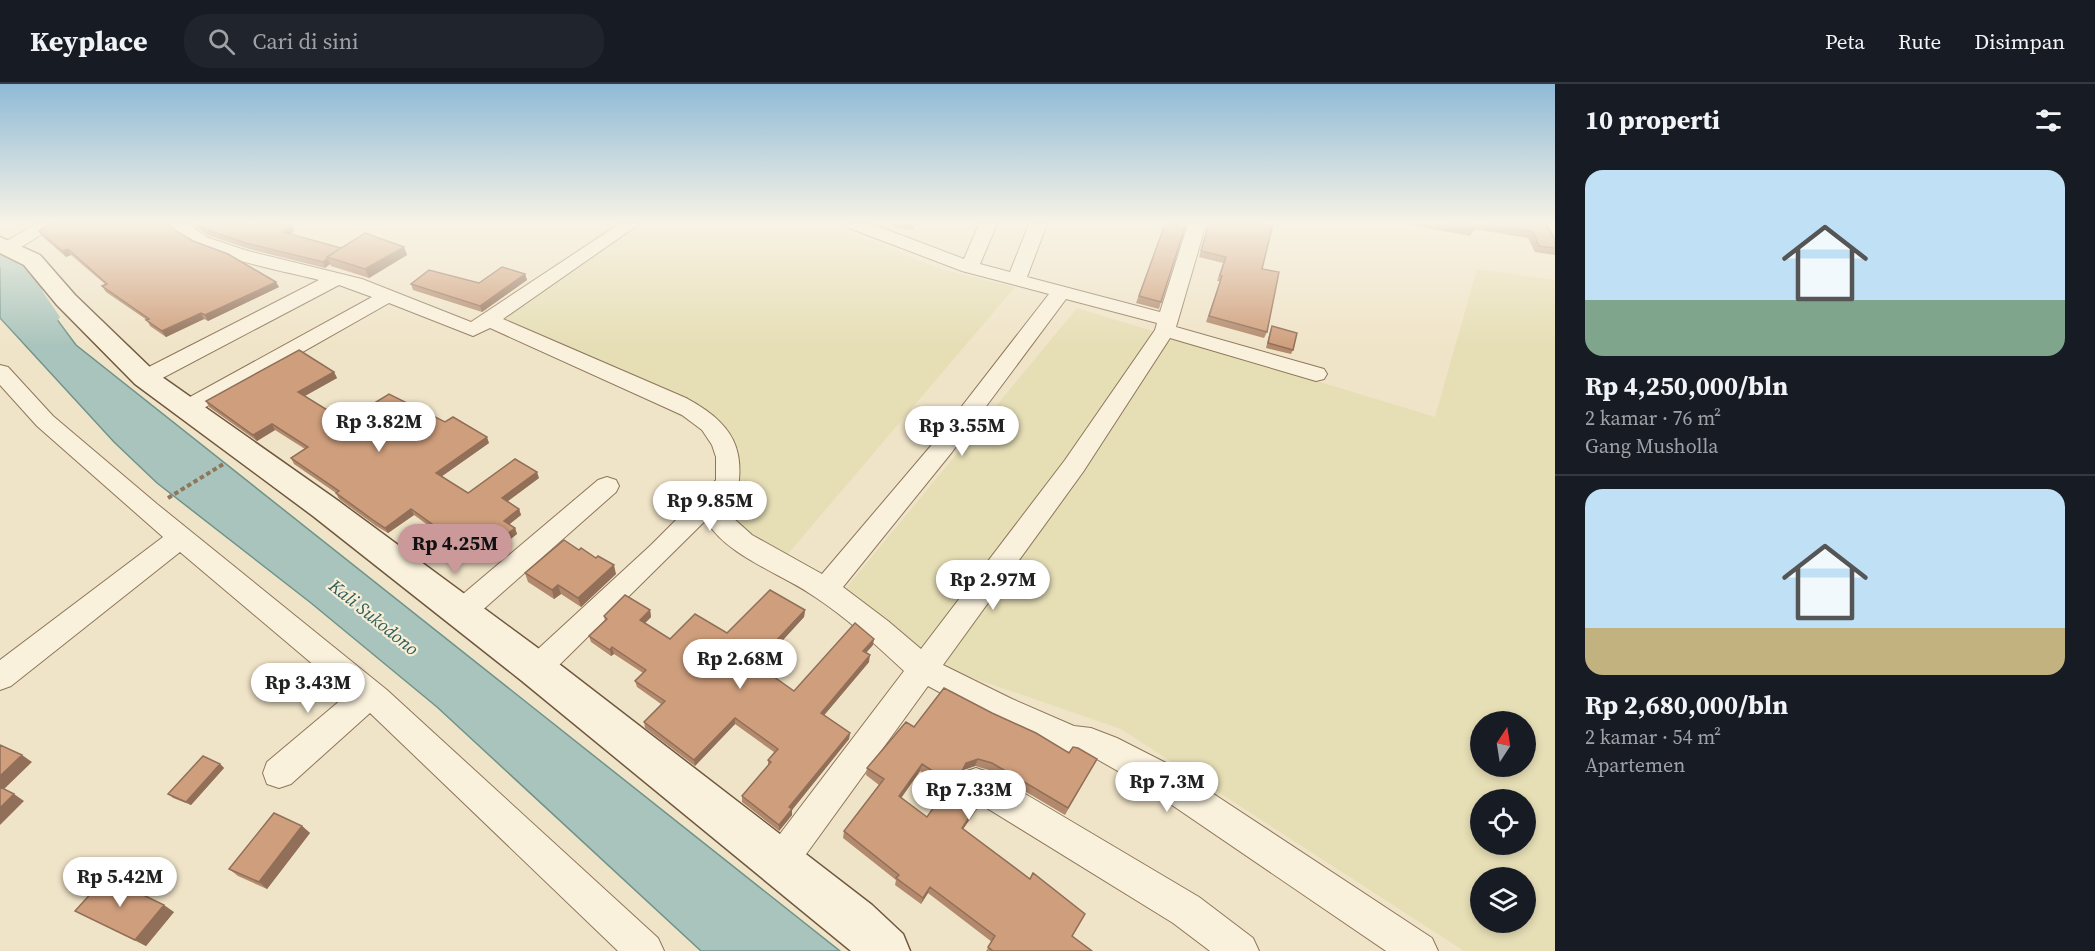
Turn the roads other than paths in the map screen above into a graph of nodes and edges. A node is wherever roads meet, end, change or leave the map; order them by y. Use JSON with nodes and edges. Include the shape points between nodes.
{"nodes":[{"id":1,"x":36,"y":264,"type":"edge"},
{"id":2,"x":279,"y":264,"type":"edge"},
{"id":3,"x":568,"y":264,"type":"edge"},
{"id":4,"x":962,"y":264,"type":"edge"},
{"id":5,"x":1022,"y":264,"type":"edge"},
{"id":6,"x":1186,"y":264,"type":"edge"},
{"id":7,"x":969,"y":267,"type":"joint"},
{"id":8,"x":337,"y":279,"type":"junction"},
{"id":9,"x":1016,"y":279,"type":"junction"},
{"id":10,"x":1061,"y":293,"type":"junction"},
{"id":11,"x":388,"y":296,"type":"junction"},
{"id":12,"x":489,"y":320,"type":"junction"},
{"id":13,"x":1166,"y":325,"type":"junction"},
{"id":14,"x":0,"y":372,"type":"edge"},
{"id":15,"x":1317,"y":374,"type":"dead end"},
{"id":16,"x":145,"y":378,"type":"junction"},
{"id":17,"x":187,"y":408,"type":"junction"},
{"id":18,"x":729,"y":482,"type":"junction"},
{"id":19,"x":607,"y":486,"type":"dead end"},
{"id":20,"x":181,"y":537,"type":"junction"},
{"id":21,"x":825,"y":589,"type":"junction"},
{"id":22,"x":460,"y":613,"type":"junction"},
{"id":23,"x":922,"y":668,"type":"junction"},
{"id":24,"x":536,"y":669,"type":"junction"},
{"id":25,"x":0,"y":677,"type":"edge"},
{"id":26,"x":369,"y":694,"type":"junction"},
{"id":27,"x":279,"y":772,"type":"dead end"},
{"id":28,"x":976,"y":783,"type":"dead end"},
{"id":29,"x":779,"y":863,"type":"junction"},
{"id":30,"x":636,"y":948,"type":"edge"},
{"id":31,"x":886,"y":951,"type":"edge"},
{"id":32,"x":1240,"y":951,"type":"edge"},
{"id":33,"x":1419,"y":951,"type":"edge"}],
"edges":[{"from":1,"to":16,"type":"main road"},
{"from":2,"to":8,"type":"street"},
{"from":3,"to":12,"type":"street"},
{"from":4,"to":7,"type":"street"},
{"from":5,"to":9,"type":"street"},
{"from":6,"to":13,"type":"street"},
{"from":7,"to":9,"type":"street"},
{"from":8,"to":11,"type":"street"},
{"from":8,"to":16,"type":"street"},
{"from":9,"to":10,"type":"street"},
{"from":10,"to":13,"type":"street"},
{"from":10,"to":21,"type":"street","via":[[909,490]]},
{"from":11,"to":12,"type":"street","via":[[473,330]]},
{"from":11,"to":17,"type":"street"},
{"from":12,"to":18,"type":"street","via":[[694,411],[721,437]]},
{"from":13,"to":15,"type":"street"},
{"from":13,"to":23,"type":"street","via":[[1074,466]]},
{"from":14,"to":20,"type":"street","via":[[45,421]]},
{"from":16,"to":17,"type":"main road"},
{"from":17,"to":22,"type":"main road"},
{"from":18,"to":21,"type":"street","via":[[719,520],[727,529],[742,542]]},
{"from":18,"to":24,"type":"street"},
{"from":19,"to":22,"type":"street"},
{"from":20,"to":25,"type":"street"},
{"from":20,"to":26,"type":"street"},
{"from":21,"to":23,"type":"street","via":[[878,628]]},
{"from":22,"to":24,"type":"main road"},
{"from":23,"to":29,"type":"street"},
{"from":23,"to":33,"type":"street","via":[[1001,710],[1072,740],[1107,748],[1156,775]]},
{"from":24,"to":29,"type":"main road"},
{"from":26,"to":27,"type":"street"},
{"from":26,"to":30,"type":"street"},
{"from":28,"to":32,"type":"street","via":[[1186,910]]},
{"from":29,"to":31,"type":"main road"}]}
